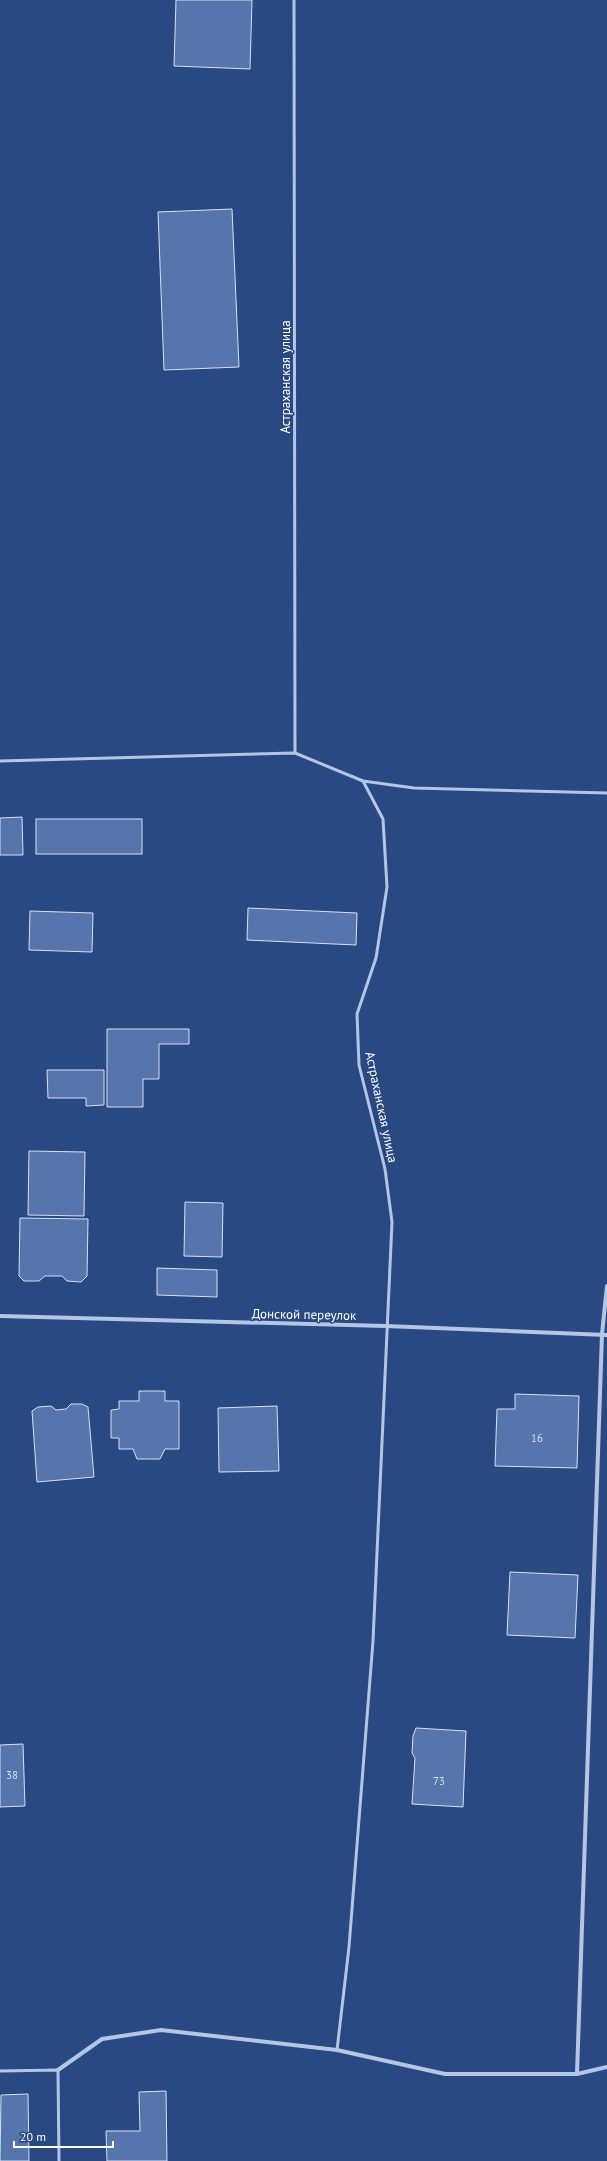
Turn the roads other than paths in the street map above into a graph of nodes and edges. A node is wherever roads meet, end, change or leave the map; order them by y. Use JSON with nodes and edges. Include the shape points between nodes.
{"nodes":[{"id":1,"x":294,"y":0,"type":"edge"},
{"id":2,"x":295,"y":754,"type":"junction"},
{"id":3,"x":0,"y":761,"type":"edge"},
{"id":4,"x":363,"y":781,"type":"junction"},
{"id":5,"x":607,"y":793,"type":"edge"},
{"id":6,"x":607,"y":1286,"type":"edge"},
{"id":7,"x":0,"y":1316,"type":"edge"},
{"id":8,"x":386,"y":1326,"type":"junction"},
{"id":9,"x":605,"y":1334,"type":"edge"},
{"id":10,"x":337,"y":2050,"type":"junction"},
{"id":11,"x":607,"y":2067,"type":"edge"},
{"id":12,"x":58,"y":2070,"type":"junction"},
{"id":13,"x":0,"y":2071,"type":"edge"},
{"id":14,"x":577,"y":2074,"type":"junction"},
{"id":15,"x":59,"y":2161,"type":"edge"}],
"edges":[{"from":1,"to":2,"type":"lane","name":"Астраханская улица"},
{"from":2,"to":3,"type":"lane"},
{"from":2,"to":4,"type":"lane"},
{"from":4,"to":5,"type":"lane","via":[[414,788]]},
{"from":4,"to":8,"type":"lane","name":"Астраханская улица","via":[[383,819],[386,879],[376,958],[357,1014],[360,1065],[384,1169],[392,1222]]},
{"from":6,"to":9,"type":"street"},
{"from":7,"to":8,"type":"street","name":"Донской переулок"},
{"from":8,"to":9,"type":"street","name":"Донской переулок"},
{"from":8,"to":10,"type":"lane","name":"Астраханская улица","via":[[373,1641],[349,1947]]},
{"from":9,"to":14,"type":"street"},
{"from":10,"to":12,"type":"street","via":[[161,2030],[102,2039]]},
{"from":10,"to":14,"type":"street","via":[[445,2074]]},
{"from":11,"to":14,"type":"street"},
{"from":12,"to":13,"type":"lane"},
{"from":12,"to":15,"type":"lane"}]}
